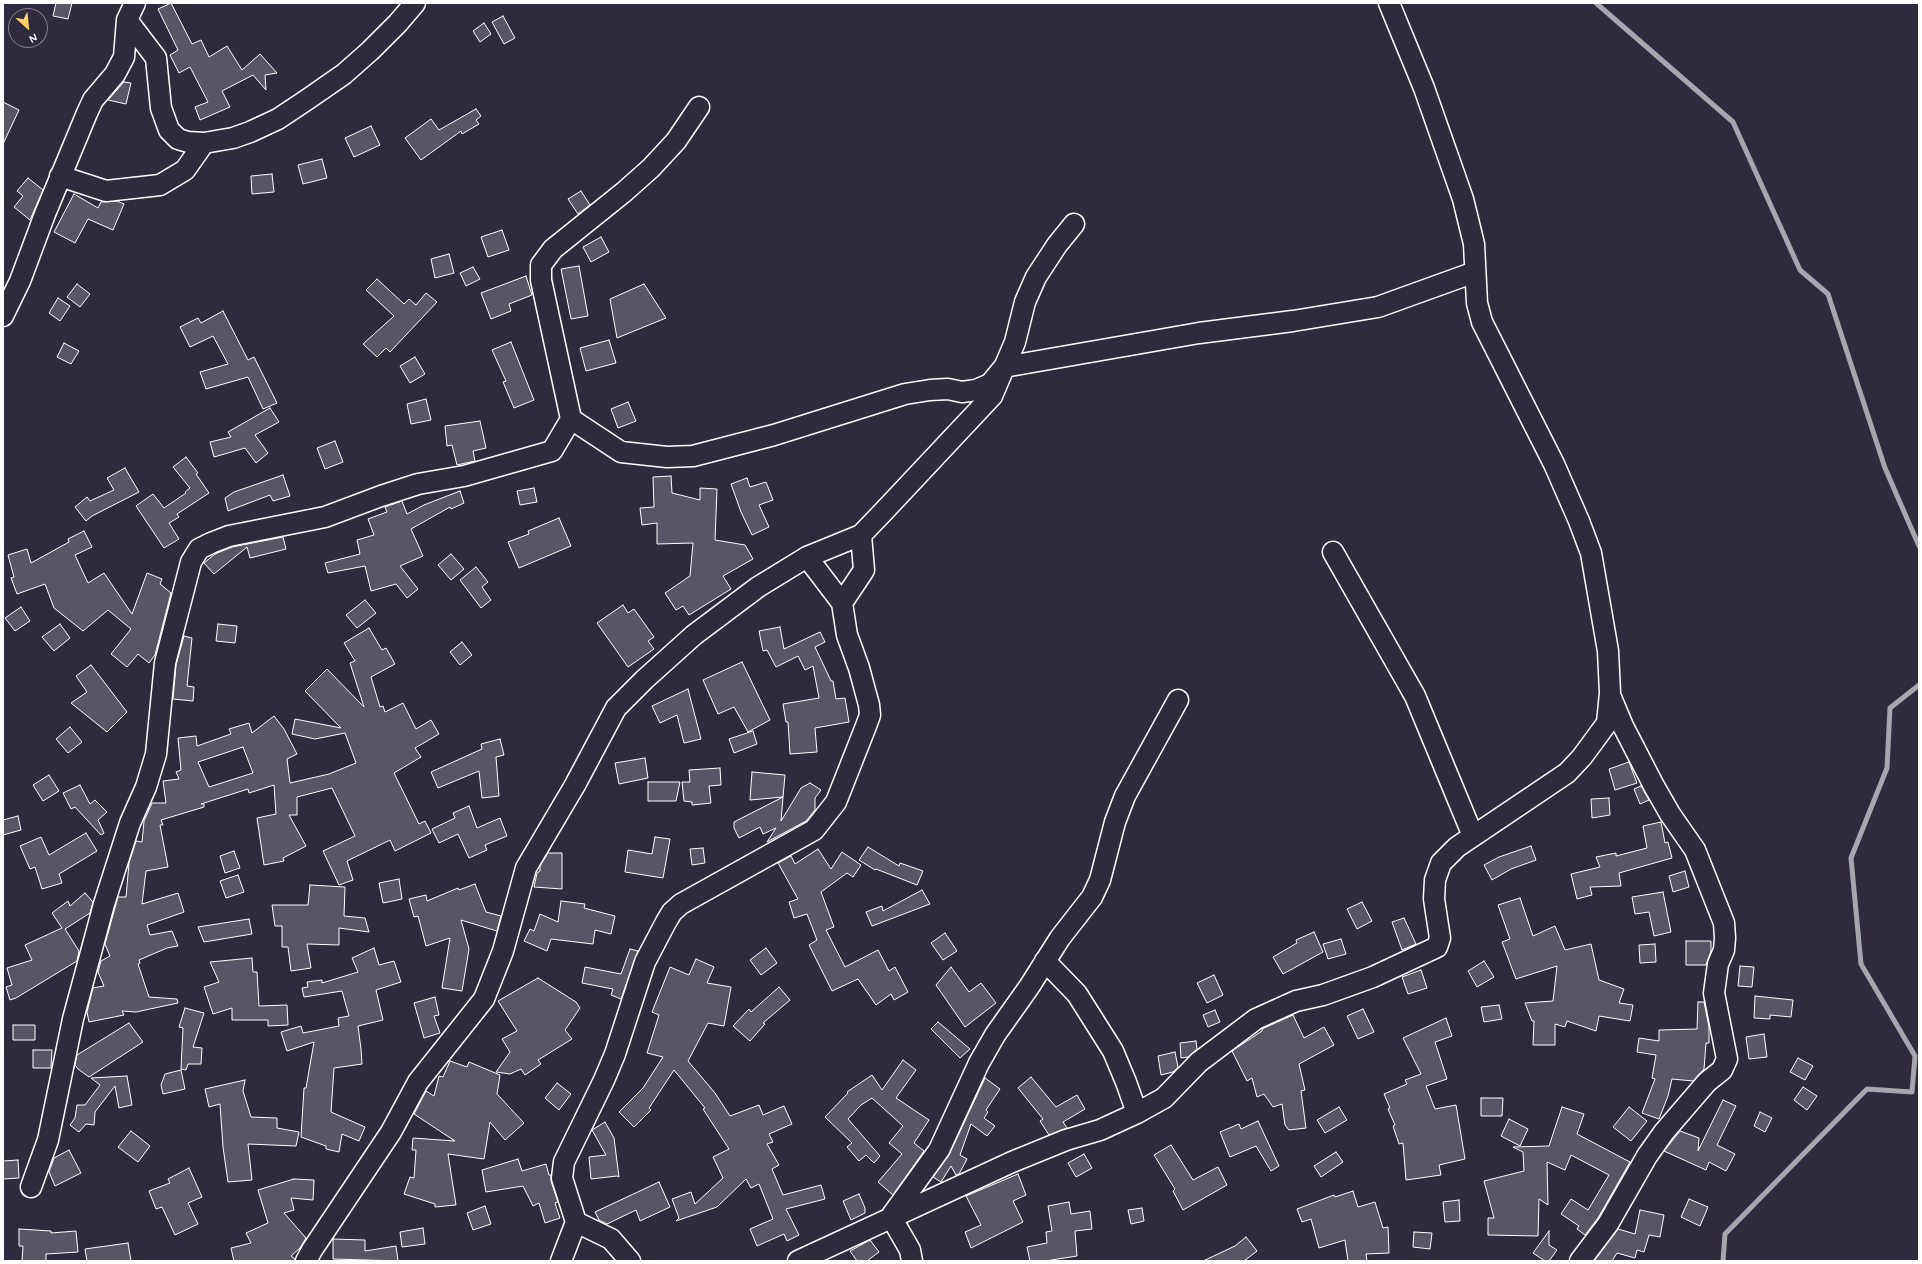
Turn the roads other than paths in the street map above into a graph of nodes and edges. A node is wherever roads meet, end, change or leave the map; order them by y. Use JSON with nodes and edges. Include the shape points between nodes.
{"nodes":[{"id":1,"x":415,"y":3,"type":"edge"},
{"id":2,"x":1389,"y":3,"type":"edge"},
{"id":3,"x":131,"y":11,"type":"edge"},
{"id":4,"x":699,"y":107,"type":"dead end"},
{"id":5,"x":204,"y":143,"type":"junction"},
{"id":6,"x":60,"y":176,"type":"junction"},
{"id":7,"x":1074,"y":224,"type":"dead end"},
{"id":8,"x":1475,"y":272,"type":"junction"},
{"id":9,"x":3,"y":316,"type":"edge"},
{"id":10,"x":1004,"y":367,"type":"junction"},
{"id":11,"x":571,"y":419,"type":"junction"},
{"id":12,"x":861,"y":535,"type":"junction"},
{"id":13,"x":1333,"y":552,"type":"dead end"},
{"id":14,"x":808,"y":557,"type":"junction"},
{"id":15,"x":842,"y":603,"type":"junction"},
{"id":16,"x":1610,"y":693,"type":"junction"},
{"id":17,"x":1178,"y":700,"type":"dead end"},
{"id":18,"x":1473,"y":836,"type":"junction"},
{"id":19,"x":1045,"y":961,"type":"junction"},
{"id":20,"x":1137,"y":1113,"type":"junction"},
{"id":21,"x":32,"y":1187,"type":"dead end"},
{"id":22,"x":891,"y":1217,"type":"junction"},
{"id":23,"x":576,"y":1222,"type":"junction"},
{"id":24,"x":312,"y":1257,"type":"edge"},
{"id":25,"x":907,"y":1257,"type":"edge"},
{"id":26,"x":561,"y":1261,"type":"edge"},
{"id":27,"x":630,"y":1261,"type":"edge"},
{"id":28,"x":798,"y":1261,"type":"edge"},
{"id":29,"x":1580,"y":1261,"type":"edge"}],
"edges":[{"from":1,"to":5,"type":"street","via":[[398,23],[344,74],[278,119],[233,138]]},
{"from":2,"to":8,"type":"street","via":[[1424,88],[1463,199],[1474,244]]},
{"from":3,"to":5,"type":"street","via":[[156,58],[161,108],[169,130],[178,139]]},
{"from":3,"to":6,"type":"street","via":[[124,57],[115,74],[93,100]]},
{"from":4,"to":11,"type":"street","via":[[676,141],[651,168],[553,249],[541,265],[541,280]]},
{"from":5,"to":6,"type":"street","via":[[185,170],[160,185],[149,188],[106,191]]},
{"from":6,"to":9,"type":"street","via":[[20,281]]},
{"from":7,"to":10,"type":"street","via":[[1036,277]]},
{"from":8,"to":10,"type":"street","via":[[1378,306],[1293,321],[1199,333]]},
{"from":8,"to":16,"type":"street","via":[[1482,322],[1554,464],[1580,521],[1591,553],[1608,651]]},
{"from":10,"to":11,"type":"street","via":[[990,384],[976,390],[962,392],[948,389],[904,394],[774,435],[693,456],[667,457],[621,452]]},
{"from":10,"to":12,"type":"street","via":[[992,396]]},
{"from":11,"to":21,"type":"street","via":[[552,451],[464,476],[418,484],[325,517],[229,536],[199,549],[191,562],[166,663],[156,754],[104,904],[73,1019],[48,1140]]},
{"from":12,"to":14,"type":"street"},
{"from":12,"to":15,"type":"street","via":[[864,570]]},
{"from":13,"to":18,"type":"street","via":[[1415,696]]},
{"from":14,"to":15,"type":"street"},
{"from":14,"to":24,"type":"street","via":[[758,587],[694,635],[645,678],[616,708],[575,785],[526,868],[503,951],[484,999],[418,1082],[391,1132]]},
{"from":15,"to":23,"type":"street","via":[[847,635],[859,668],[870,715],[836,802],[814,830],[681,904],[672,912],[644,962],[615,1054],[564,1162],[562,1178]]},
{"from":16,"to":18,"type":"street","via":[[1607,724],[1582,758],[1567,773]]},
{"from":16,"to":29,"type":"street","via":[[1623,726],[1654,786],[1695,850],[1724,923],[1726,938],[1718,964],[1714,993],[1727,1059],[1722,1070],[1706,1082],[1664,1132],[1647,1156],[1608,1224]]},
{"from":17,"to":19,"type":"street","via":[[1126,796],[1115,822],[1100,880],[1092,897]]},
{"from":18,"to":20,"type":"street","via":[[1441,863],[1435,880],[1434,899],[1440,938],[1437,947],[1373,977],[1323,995],[1296,1001],[1256,1019],[1199,1062],[1164,1098]]},
{"from":19,"to":20,"type":"street","via":[[1077,994],[1113,1051]]},
{"from":19,"to":22,"type":"street","via":[[979,1063],[939,1150]]},
{"from":20,"to":22,"type":"street","via":[[1100,1130],[1066,1140],[1012,1162]]},
{"from":22,"to":25,"type":"street"},
{"from":22,"to":28,"type":"street"},
{"from":23,"to":26,"type":"street"},
{"from":23,"to":27,"type":"street","via":[[611,1239]]}]}
